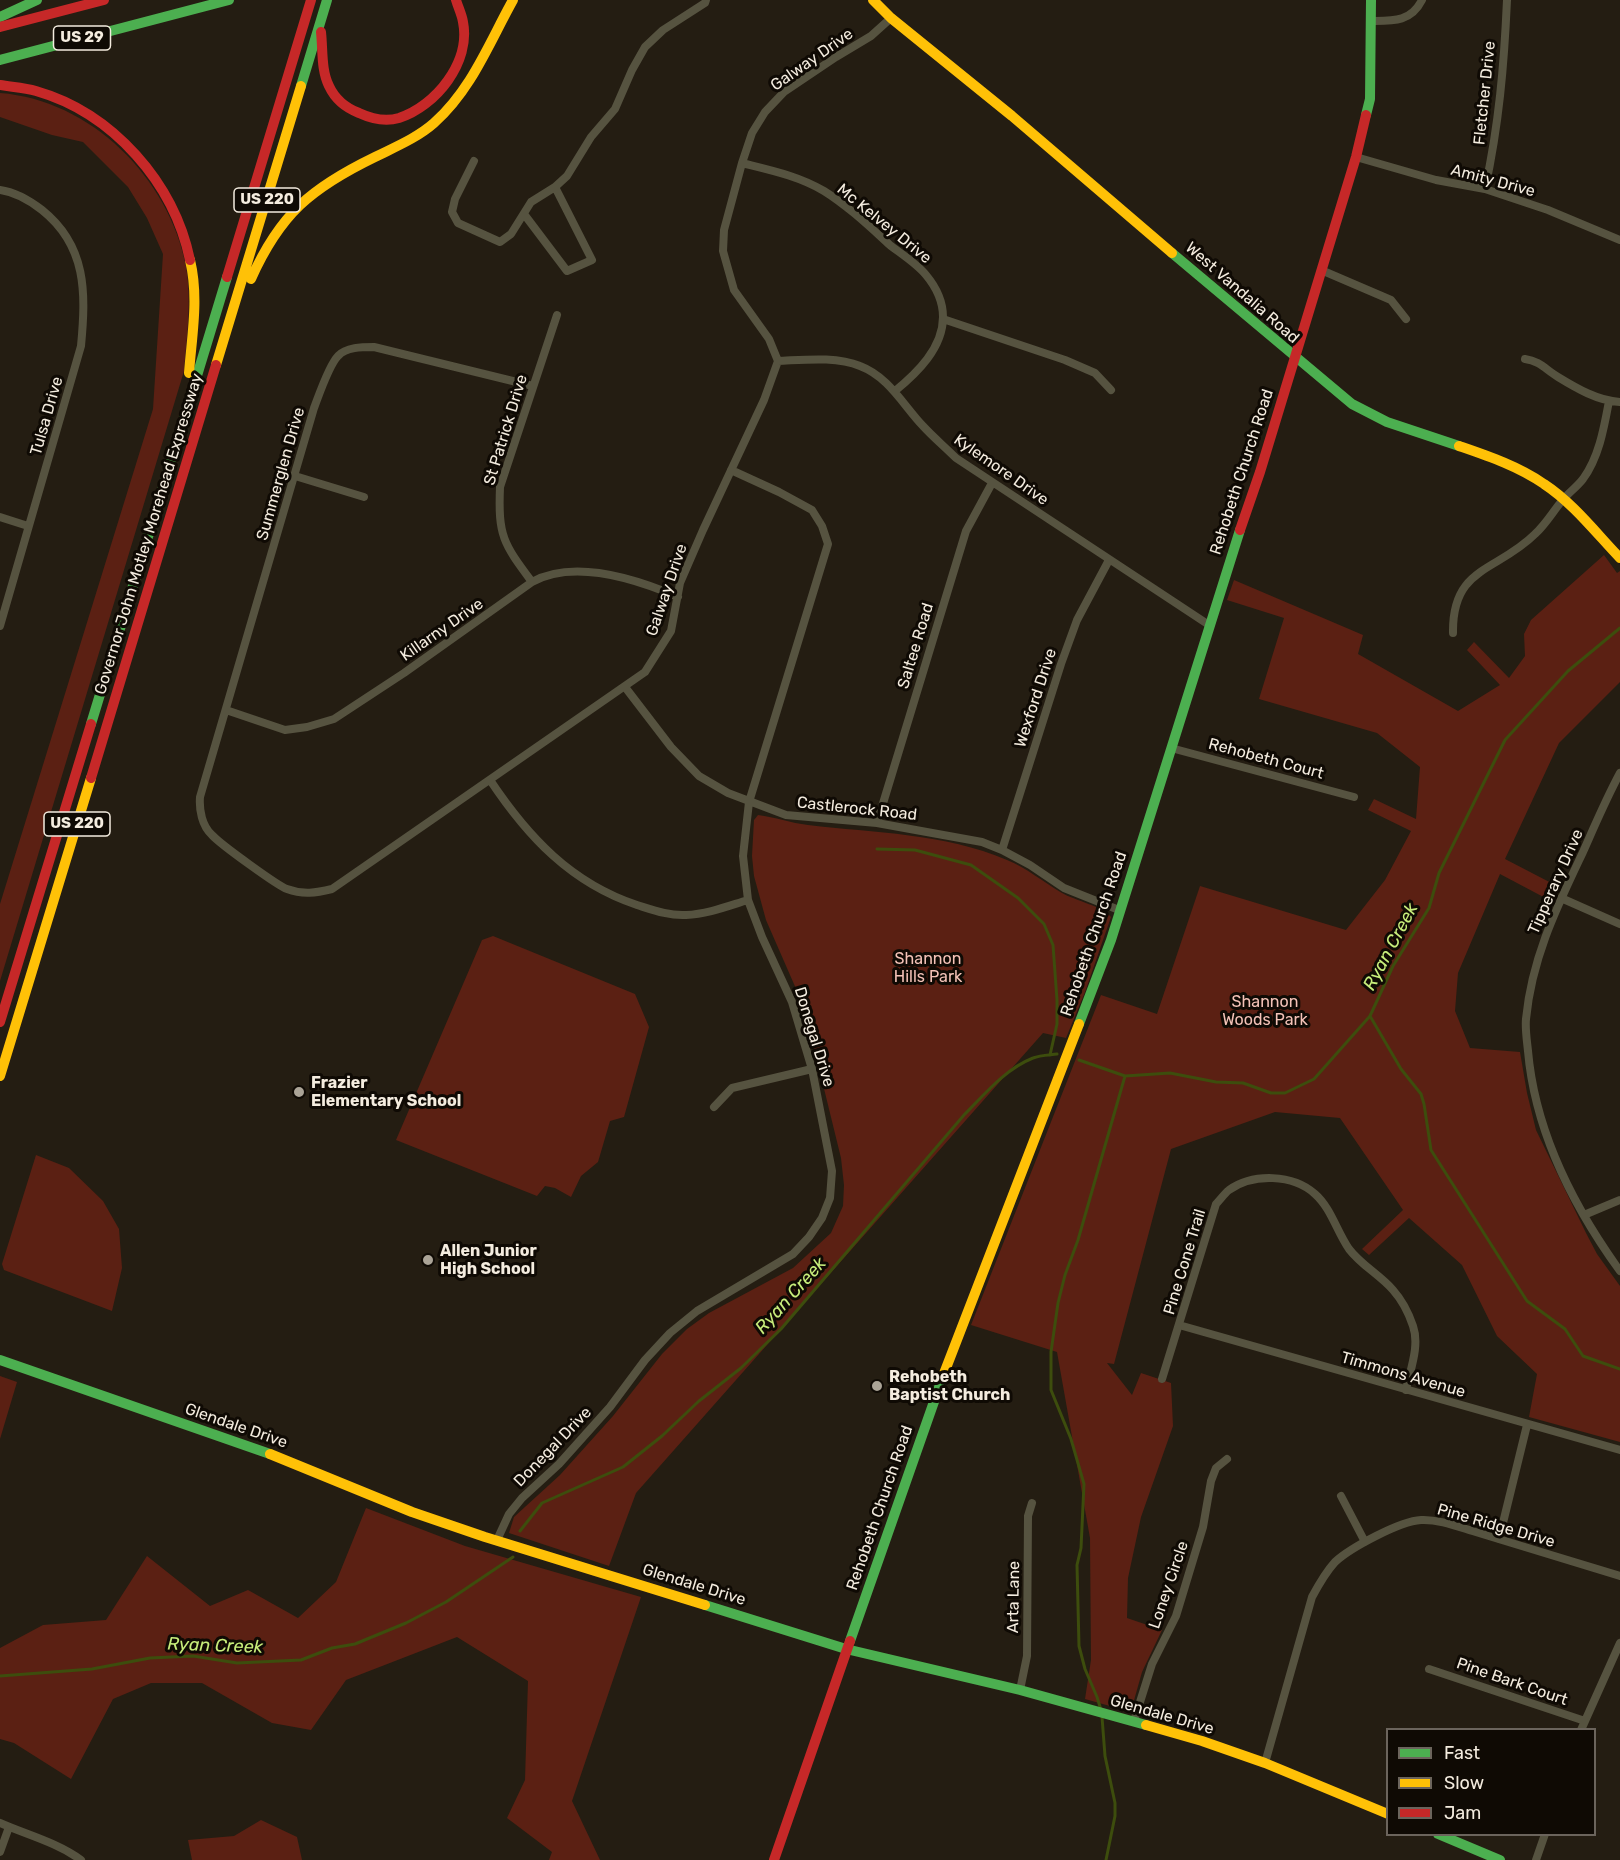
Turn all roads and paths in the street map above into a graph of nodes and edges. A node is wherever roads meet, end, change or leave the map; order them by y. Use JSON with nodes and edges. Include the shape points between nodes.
{"nodes":[{"id":1,"x":38,"y":0,"type":"edge"},
{"id":2,"x":104,"y":0,"type":"edge"},
{"id":3,"x":229,"y":0,"type":"edge"},
{"id":4,"x":311,"y":0,"type":"edge"},
{"id":5,"x":327,"y":0,"type":"edge"},
{"id":6,"x":456,"y":0,"type":"edge"},
{"id":7,"x":513,"y":0,"type":"edge"},
{"id":8,"x":706,"y":0,"type":"edge"},
{"id":9,"x":873,"y":0,"type":"edge"},
{"id":10,"x":1371,"y":0,"type":"edge"},
{"id":11,"x":1422,"y":0,"type":"edge"},
{"id":12,"x":1507,"y":0,"type":"edge"},
{"id":13,"x":0,"y":17,"type":"edge"},
{"id":14,"x":891,"y":18,"type":"junction"},
{"id":15,"x":1372,"y":21,"type":"junction"},
{"id":16,"x":319,"y":26,"type":"junction"},
{"id":17,"x":0,"y":27,"type":"edge"},
{"id":18,"x":0,"y":60,"type":"edge"},
{"id":19,"x":0,"y":86,"type":"edge"},
{"id":20,"x":1356,"y":157,"type":"junction"},
{"id":21,"x":474,"y":161,"type":"dead end"},
{"id":22,"x":742,"y":163,"type":"junction"},
{"id":23,"x":555,"y":187,"type":"junction"},
{"id":24,"x":1485,"y":189,"type":"junction"},
{"id":25,"x":0,"y":190,"type":"edge"},
{"id":26,"x":524,"y":214,"type":"junction"},
{"id":27,"x":1620,"y":240,"type":"edge"},
{"id":28,"x":1321,"y":270,"type":"junction"},
{"id":29,"x":557,"y":315,"type":"dead end"},
{"id":30,"x":943,"y":319,"type":"junction"},
{"id":31,"x":1406,"y":319,"type":"dead end"},
{"id":32,"x":1294,"y":357,"type":"junction"},
{"id":33,"x":1525,"y":359,"type":"dead end"},
{"id":34,"x":778,"y":361,"type":"junction"},
{"id":35,"x":214,"y":374,"type":"junction"},
{"id":36,"x":533,"y":386,"type":"junction"},
{"id":37,"x":1111,"y":390,"type":"dead end"},
{"id":38,"x":895,"y":391,"type":"junction"},
{"id":39,"x":191,"y":394,"type":"junction"},
{"id":40,"x":1609,"y":401,"type":"junction"},
{"id":41,"x":1620,"y":402,"type":"edge"},
{"id":42,"x":731,"y":470,"type":"junction"},
{"id":43,"x":296,"y":476,"type":"junction"},
{"id":44,"x":992,"y":483,"type":"junction"},
{"id":45,"x":364,"y":496,"type":"dead end"},
{"id":46,"x":1563,"y":500,"type":"junction"},
{"id":47,"x":0,"y":518,"type":"edge"},
{"id":48,"x":28,"y":526,"type":"junction"},
{"id":49,"x":1620,"y":558,"type":"edge"},
{"id":50,"x":1109,"y":560,"type":"junction"},
{"id":51,"x":532,"y":582,"type":"junction"},
{"id":52,"x":678,"y":597,"type":"junction"},
{"id":53,"x":1209,"y":625,"type":"junction"},
{"id":54,"x":0,"y":626,"type":"edge"},
{"id":55,"x":1453,"y":633,"type":"dead end"},
{"id":56,"x":625,"y":687,"type":"junction"},
{"id":57,"x":226,"y":710,"type":"junction"},
{"id":58,"x":1171,"y":748,"type":"junction"},
{"id":59,"x":1620,"y":773,"type":"edge"},
{"id":60,"x":490,"y":780,"type":"junction"},
{"id":61,"x":1354,"y":796,"type":"dead end"},
{"id":62,"x":200,"y":797,"type":"joint"},
{"id":63,"x":749,"y":802,"type":"junction"},
{"id":64,"x":877,"y":823,"type":"junction"},
{"id":65,"x":1002,"y":850,"type":"junction"},
{"id":66,"x":1561,"y":898,"type":"junction"},
{"id":67,"x":748,"y":900,"type":"junction"},
{"id":68,"x":1119,"y":910,"type":"junction"},
{"id":69,"x":1620,"y":924,"type":"edge"},
{"id":70,"x":0,"y":1022,"type":"edge"},
{"id":71,"x":812,"y":1069,"type":"junction"},
{"id":72,"x":0,"y":1076,"type":"edge"},
{"id":73,"x":714,"y":1107,"type":"dead end"},
{"id":74,"x":1620,"y":1200,"type":"edge"},
{"id":75,"x":1584,"y":1215,"type":"junction"},
{"id":76,"x":1620,"y":1271,"type":"edge"},
{"id":77,"x":1179,"y":1325,"type":"junction"},
{"id":78,"x":0,"y":1360,"type":"edge"},
{"id":79,"x":1162,"y":1379,"type":"dead end"},
{"id":80,"x":1406,"y":1390,"type":"junction"},
{"id":81,"x":1527,"y":1425,"type":"junction"},
{"id":82,"x":1620,"y":1450,"type":"edge"},
{"id":83,"x":1227,"y":1460,"type":"dead end"},
{"id":84,"x":1341,"y":1496,"type":"dead end"},
{"id":85,"x":1032,"y":1503,"type":"dead end"},
{"id":86,"x":1499,"y":1539,"type":"junction"},
{"id":87,"x":497,"y":1540,"type":"junction"},
{"id":88,"x":1365,"y":1542,"type":"junction"},
{"id":89,"x":1620,"y":1576,"type":"edge"},
{"id":90,"x":1620,"y":1643,"type":"edge"},
{"id":91,"x":846,"y":1649,"type":"junction"},
{"id":92,"x":1429,"y":1669,"type":"dead end"},
{"id":93,"x":1020,"y":1690,"type":"junction"},
{"id":94,"x":1134,"y":1721,"type":"junction"},
{"id":95,"x":1583,"y":1725,"type":"edge"},
{"id":96,"x":1265,"y":1763,"type":"junction"},
{"id":97,"x":1386,"y":1813,"type":"edge"},
{"id":98,"x":0,"y":1823,"type":"edge"},
{"id":99,"x":9,"y":1827,"type":"junction"},
{"id":100,"x":1443,"y":1836,"type":"edge"},
{"id":101,"x":1544,"y":1836,"type":"edge"},
{"id":102,"x":0,"y":1852,"type":"edge"},
{"id":103,"x":81,"y":1860,"type":"edge"},
{"id":104,"x":774,"y":1860,"type":"edge"},
{"id":105,"x":1500,"y":1860,"type":"edge"},
{"id":106,"x":1536,"y":1860,"type":"edge"}],
"edges":[{"from":1,"to":13,"type":"main road"},
{"from":2,"to":17,"type":"main road","number":"US 29"},
{"from":3,"to":18,"type":"main road","number":"US 29"},
{"from":4,"to":39,"type":"main road","name":"Governor John Motley Morehead Expressway","number":"US 220"},
{"from":5,"to":16,"type":"main road","name":"Governor John Motley Morehead Expressway","number":"US 220"},
{"from":6,"to":16,"type":"main road","via":[[465,31],[456,66],[427,104],[397,120],[381,122],[359,116],[341,103],[329,86]]},
{"from":7,"to":35,"type":"main road","via":[[472,80],[447,111],[414,137],[324,184],[283,221],[257,264]]},
{"from":8,"to":23,"type":"street","via":[[645,47],[615,109]]},
{"from":9,"to":14,"type":"main road","name":"West Vandalia Road"},
{"from":10,"to":15,"type":"main road","name":"Rehobeth Church Road"},
{"from":11,"to":15,"type":"street","via":[[1406,18]]},
{"from":12,"to":24,"type":"street","name":"Fletcher Drive","via":[[1503,83]]},
{"from":14,"to":22,"type":"street","name":"Galway Drive","via":[[871,36],[784,92],[752,133]]},
{"from":14,"to":32,"type":"main road","name":"West Vandalia Road"},
{"from":15,"to":20,"type":"main road","name":"Rehobeth Church Road","via":[[1370,99]]},
{"from":16,"to":35,"type":"main road","name":"Governor John Motley Morehead Expressway","number":"US 220"},
{"from":19,"to":39,"type":"main road","via":[[47,96],[92,117],[117,136],[158,182],[176,216],[194,276]]},
{"from":20,"to":24,"type":"street","name":"Amity Drive","via":[[1436,180]]},
{"from":20,"to":28,"type":"main road","name":"Rehobeth Church Road"},
{"from":21,"to":26,"type":"street","via":[[453,206],[458,223],[500,242],[511,234]]},
{"from":22,"to":30,"type":"street","name":"Mc Kelvey Drive","via":[[790,175],[823,191],[852,212],[926,275],[939,294]]},
{"from":22,"to":34,"type":"street","name":"Galway Drive","via":[[724,230],[723,251],[734,290],[769,339]]},
{"from":23,"to":26,"type":"street","via":[[531,202]]},
{"from":23,"to":26,"type":"street","via":[[592,260],[567,272]]},
{"from":24,"to":27,"type":"street","name":"Amity Drive"},
{"from":25,"to":48,"type":"street","name":"Tulsa Drive","via":[[32,202],[51,218],[68,238],[83,283],[81,346]]},
{"from":28,"to":31,"type":"street","via":[[1391,300]]},
{"from":28,"to":32,"type":"main road","name":"Rehobeth Church Road"},
{"from":29,"to":36,"type":"street","name":"St Patrick Drive"},
{"from":30,"to":37,"type":"street","via":[[1065,360],[1095,373]]},
{"from":30,"to":38,"type":"street","via":[[938,343],[931,354]]},
{"from":32,"to":46,"type":"main road","name":"West Vandalia Road","via":[[1353,404],[1387,422],[1519,469]]},
{"from":32,"to":53,"type":"main road","name":"Rehobeth Church Road"},
{"from":33,"to":40,"type":"street","via":[[1534,360],[1556,376]]},
{"from":34,"to":38,"type":"street","name":"Kylemore Drive","via":[[860,365]]},
{"from":34,"to":42,"type":"street","name":"Galway Drive"},
{"from":35,"to":72,"type":"main road","name":"Governor John Motley Morehead Expressway","number":"US 220"},
{"from":36,"to":43,"type":"street","name":"Summerglen Drive","via":[[374,347],[353,348],[338,355],[326,379]]},
{"from":36,"to":51,"type":"street","name":"St Patrick Drive","via":[[500,487],[498,515],[507,549]]},
{"from":38,"to":44,"type":"street","name":"Kylemore Drive","via":[[948,450]]},
{"from":39,"to":70,"type":"main road","name":"Governor John Motley Morehead Expressway","number":"US 220"},
{"from":40,"to":41,"type":"street"},
{"from":40,"to":46,"type":"street","via":[[1595,456],[1583,478]]},
{"from":42,"to":52,"type":"street","name":"Galway Drive","via":[[680,584]]},
{"from":42,"to":63,"type":"street","name":"Donegal Drive","via":[[812,510],[828,544]]},
{"from":43,"to":45,"type":"street"},
{"from":43,"to":57,"type":"street","name":"Summerglen Drive"},
{"from":44,"to":50,"type":"street","name":"Kylemore Drive"},
{"from":44,"to":64,"type":"street","name":"Saltee Road","via":[[966,531]]},
{"from":46,"to":49,"type":"main road","name":"West Vandalia Road"},
{"from":46,"to":55,"type":"street","via":[[1536,534],[1475,575],[1458,597]]},
{"from":47,"to":48,"type":"street"},
{"from":48,"to":54,"type":"street","name":"Tulsa Drive"},
{"from":50,"to":53,"type":"street","name":"Kylemore Drive"},
{"from":50,"to":65,"type":"street","name":"Wexford Drive","via":[[1077,620]]},
{"from":51,"to":52,"type":"street","name":"Killarny Drive","via":[[546,574],[572,571],[619,577]]},
{"from":51,"to":57,"type":"street","name":"Killarny Drive","via":[[334,719],[285,730]]},
{"from":52,"to":56,"type":"street","name":"Galway Drive","via":[[665,643],[645,672]]},
{"from":53,"to":58,"type":"main road","name":"Rehobeth Church Road"},
{"from":56,"to":60,"type":"street","name":"Galway Drive"},
{"from":56,"to":63,"type":"street","name":"Castlerock Road","via":[[699,776]]},
{"from":57,"to":62,"type":"street","name":"Summerglen Drive"},
{"from":58,"to":61,"type":"street","name":"Rehobeth Court"},
{"from":58,"to":68,"type":"main road","name":"Rehobeth Church Road"},
{"from":59,"to":66,"type":"street","name":"Tipperary Drive"},
{"from":60,"to":62,"type":"street","name":"Galway Drive","via":[[332,889],[311,894],[285,889],[210,835],[201,817]]},
{"from":60,"to":67,"type":"street","via":[[513,815],[542,847],[574,873],[620,899],[684,915]]},
{"from":63,"to":64,"type":"street","name":"Castlerock Road","via":[[786,815]]},
{"from":63,"to":67,"type":"street","name":"Donegal Drive","via":[[743,856]]},
{"from":64,"to":65,"type":"street","name":"Castlerock Road","via":[[963,838]]},
{"from":65,"to":68,"type":"street","name":"Castlerock Road","via":[[1064,888]]},
{"from":66,"to":69,"type":"street"},
{"from":66,"to":75,"type":"street","name":"Tipperary Drive","via":[[1546,933],[1525,1021],[1541,1121],[1555,1159]]},
{"from":67,"to":71,"type":"street","name":"Donegal Drive","via":[[792,1002]]},
{"from":68,"to":91,"type":"main road","name":"Rehobeth Church Road","via":[[1111,940],[942,1377]]},
{"from":71,"to":73,"type":"street","via":[[732,1088]]},
{"from":71,"to":87,"type":"street","name":"Donegal Drive","via":[[831,1171],[830,1198],[809,1238],[793,1254],[697,1311],[670,1333],[559,1464],[522,1498]]},
{"from":74,"to":75,"type":"street"},
{"from":75,"to":76,"type":"street","name":"Tipperary Drive"},
{"from":77,"to":79,"type":"street","name":"Pine Cone Trail"},
{"from":77,"to":80,"type":"street","name":"Timmons Avenue"},
{"from":77,"to":80,"type":"street","name":"Pine Cone Trail","via":[[1216,1204],[1228,1191],[1248,1181],[1299,1183],[1316,1194],[1349,1249],[1393,1290],[1405,1308],[1414,1328],[1415,1348]]},
{"from":78,"to":87,"type":"main road","name":"Glendale Drive","via":[[248,1445],[412,1512]]},
{"from":80,"to":81,"type":"street","name":"Timmons Avenue"},
{"from":81,"to":82,"type":"street","name":"Timmons Avenue"},
{"from":81,"to":86,"type":"street"},
{"from":83,"to":94,"type":"street","name":"Loney Circle","via":[[1216,1468],[1211,1480],[1203,1527],[1176,1616],[1152,1664]]},
{"from":84,"to":88,"type":"street"},
{"from":85,"to":93,"type":"street","name":"Arta Lane","via":[[1028,1516],[1027,1656]]},
{"from":86,"to":88,"type":"street","name":"Pine Ridge Drive","via":[[1424,1520],[1394,1527]]},
{"from":86,"to":89,"type":"street","name":"Pine Ridge Drive"},
{"from":87,"to":91,"type":"main road","name":"Glendale Drive"},
{"from":88,"to":96,"type":"street","name":"Pine Ridge Drive","via":[[1337,1560],[1312,1597]]},
{"from":90,"to":95,"type":"street"},
{"from":91,"to":93,"type":"main road","name":"Glendale Drive"},
{"from":91,"to":104,"type":"main road","name":"Rehobeth Church Road"},
{"from":92,"to":95,"type":"street","name":"Pine Bark Court"},
{"from":93,"to":94,"type":"main road","name":"Glendale Drive"},
{"from":94,"to":96,"type":"main road","name":"Glendale Drive"},
{"from":96,"to":97,"type":"main road","name":"Glendale Drive"},
{"from":98,"to":99,"type":"street"},
{"from":99,"to":102,"type":"street"},
{"from":99,"to":103,"type":"street"},
{"from":100,"to":105,"type":"main road"},
{"from":101,"to":106,"type":"street"}]}
